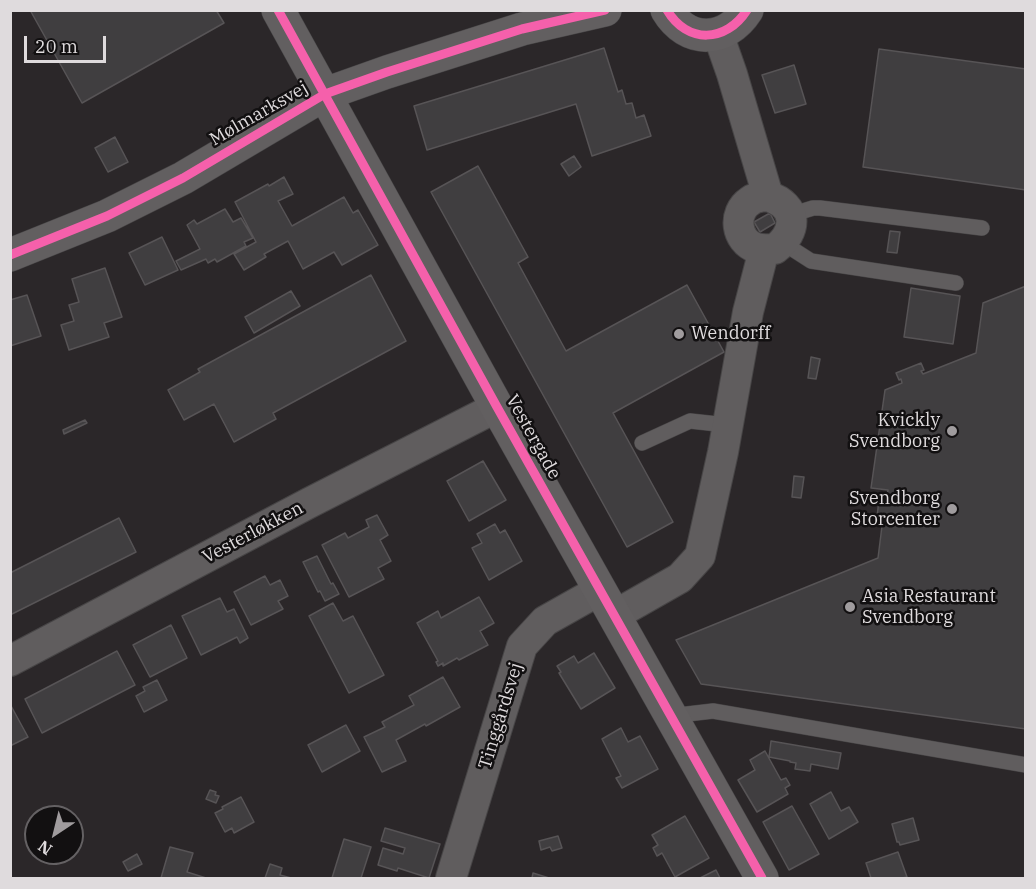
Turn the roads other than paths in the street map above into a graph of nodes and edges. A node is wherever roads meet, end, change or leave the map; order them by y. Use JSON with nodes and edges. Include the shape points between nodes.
{"nodes":[{"id":1,"x":278,"y":10,"type":"edge"},
{"id":2,"x":605,"y":10,"type":"edge"},
{"id":3,"x":667,"y":10,"type":"edge"},
{"id":4,"x":747,"y":10,"type":"edge"},
{"id":5,"x":718,"y":34,"type":"junction"},
{"id":6,"x":325,"y":94,"type":"junction"},
{"id":7,"x":776,"y":226,"type":"junction"},
{"id":8,"x":982,"y":228,"type":"dead end"},
{"id":9,"x":10,"y":255,"type":"edge"},
{"id":10,"x":956,"y":283,"type":"dead end"},
{"id":11,"x":497,"y":407,"type":"junction"},
{"id":12,"x":727,"y":425,"type":"junction"},
{"id":13,"x":642,"y":442,"type":"dead end"},
{"id":14,"x":607,"y":603,"type":"junction"},
{"id":15,"x":10,"y":661,"type":"edge"},
{"id":16,"x":670,"y":716,"type":"junction"},
{"id":17,"x":1026,"y":765,"type":"edge"},
{"id":18,"x":451,"y":879,"type":"edge"},
{"id":19,"x":762,"y":879,"type":"edge"}],
"edges":[{"from":1,"to":6,"type":"street","name":"Vestergade"},
{"from":2,"to":6,"type":"street","name":"Mølmarksvej","via":[[522,29]]},
{"from":3,"to":5,"type":"street","via":[[676,24],[689,32]]},
{"from":4,"to":5,"type":"street","via":[[740,21]]},
{"from":5,"to":7,"type":"street"},
{"from":6,"to":9,"type":"street","name":"Mølmarksvej","via":[[183,178],[106,216]]},
{"from":6,"to":11,"type":"street","name":"Vestergade"},
{"from":7,"to":8,"type":"lane","via":[[807,209],[820,208]]},
{"from":7,"to":10,"type":"lane","via":[[811,261]]},
{"from":7,"to":12,"type":"street","via":[[748,312]]},
{"from":11,"to":14,"type":"street","name":"Vestergade"},
{"from":11,"to":15,"type":"street","name":"Vesterløkken"},
{"from":12,"to":13,"type":"lane","via":[[690,420]]},
{"from":12,"to":14,"type":"street","via":[[700,556],[680,578]]},
{"from":14,"to":16,"type":"street","name":"Vestergade"},
{"from":14,"to":18,"type":"street","name":"Tinggårdsvej","via":[[545,621],[522,646]]},
{"from":16,"to":17,"type":"lane","via":[[713,711]]},
{"from":16,"to":19,"type":"street","name":"Vestergade"}]}
